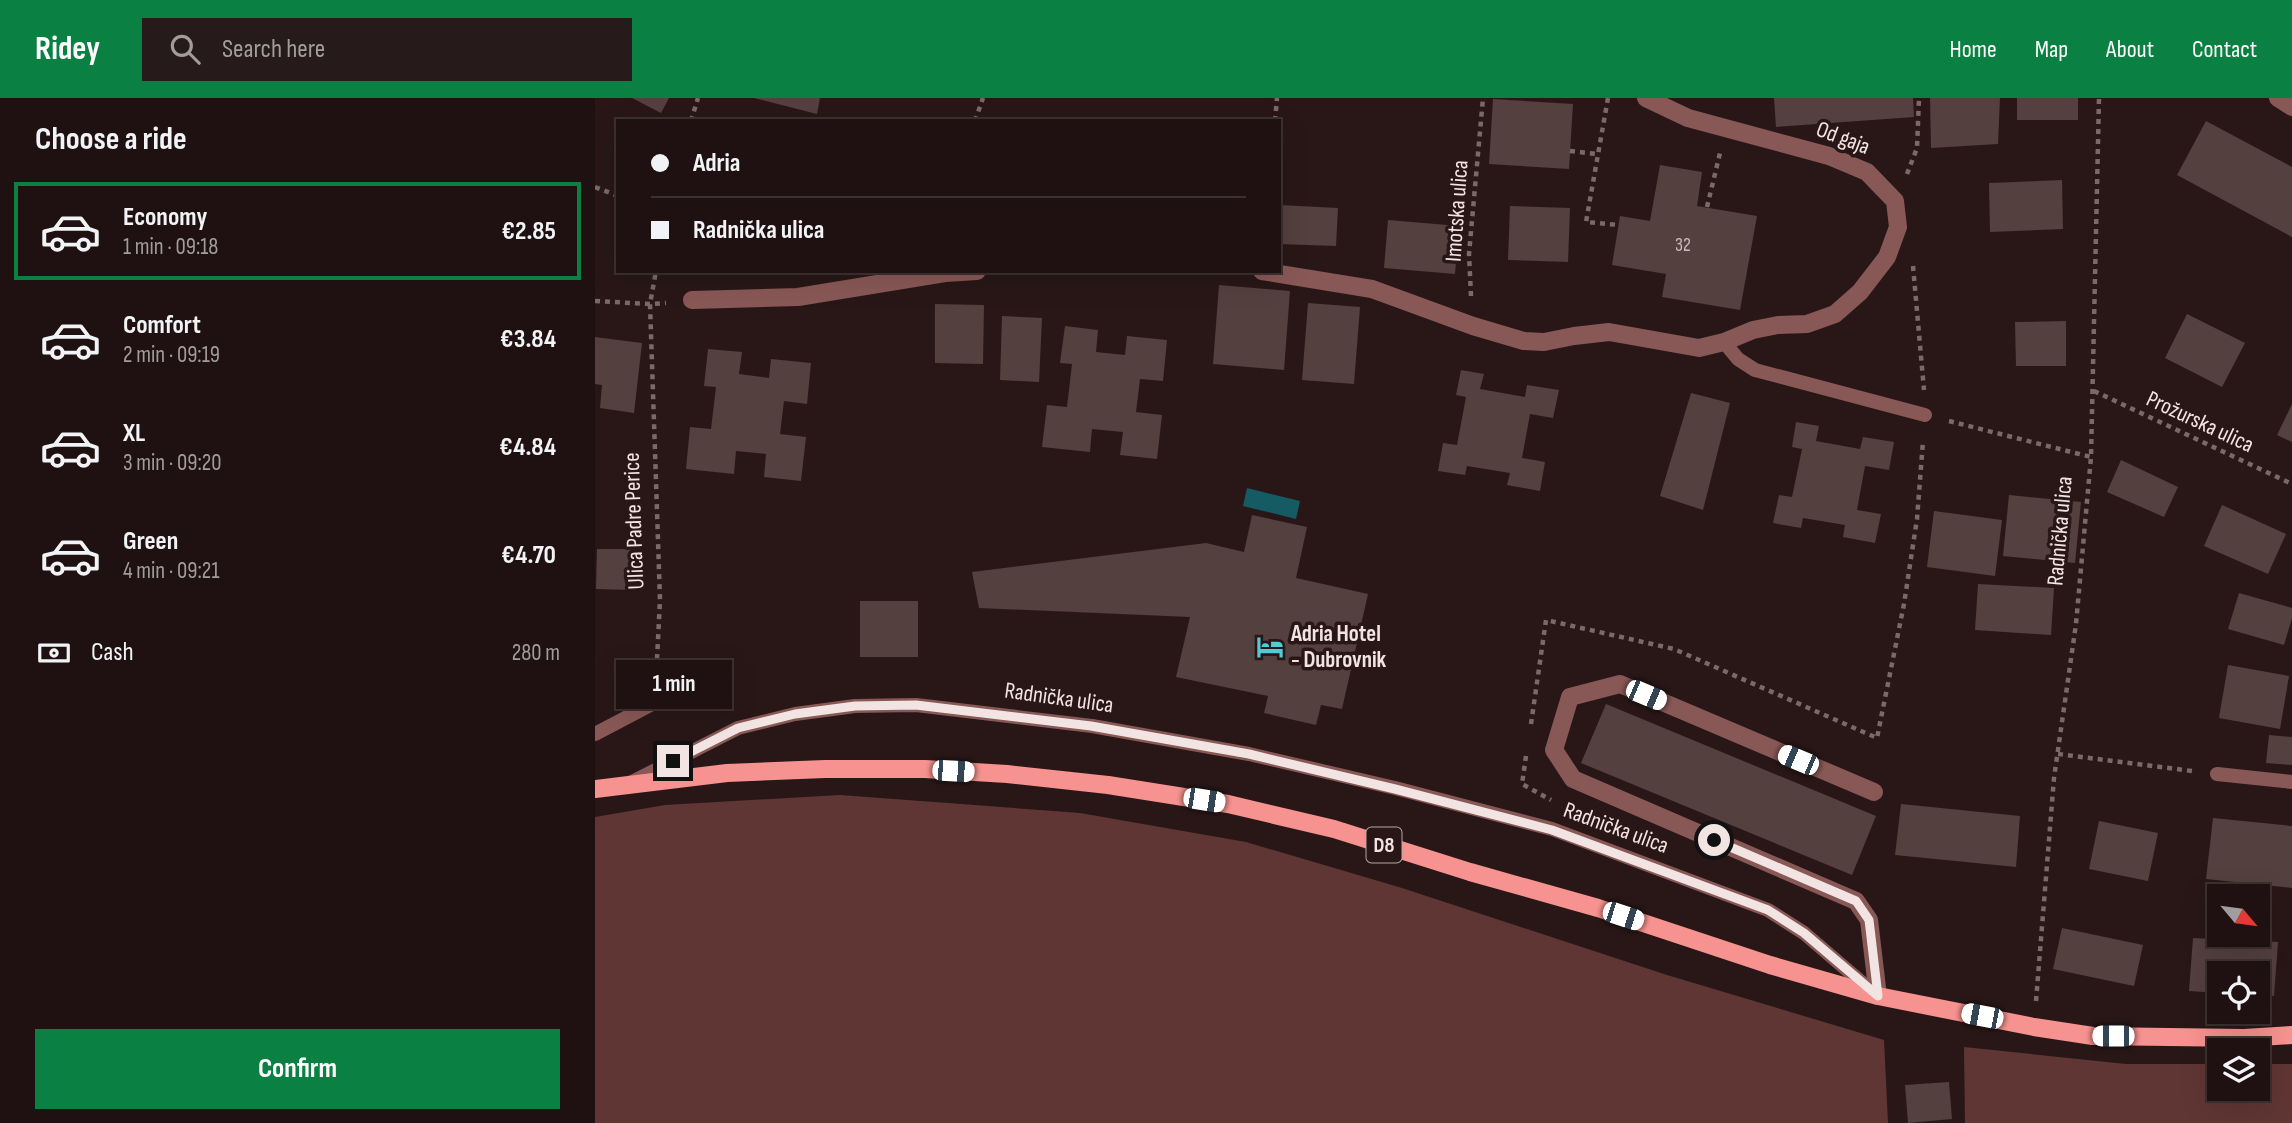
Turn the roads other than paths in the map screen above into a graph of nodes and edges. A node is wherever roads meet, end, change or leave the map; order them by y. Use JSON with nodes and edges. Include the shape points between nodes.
{"nodes":[{"id":1,"x":1646,"y":98,"type":"edge"},
{"id":2,"x":2278,"y":98,"type":"edge"},
{"id":3,"x":2292,"y":107,"type":"edge"},
{"id":4,"x":945,"y":273,"type":"edge"},
{"id":5,"x":1274,"y":273,"type":"edge"},
{"id":6,"x":692,"y":300,"type":"road end"},
{"id":7,"x":1724,"y":342,"type":"junction"},
{"id":8,"x":1925,"y":415,"type":"road end"},
{"id":9,"x":654,"y":703,"type":"road end"},
{"id":10,"x":595,"y":734,"type":"edge"},
{"id":11,"x":2217,"y":774,"type":"road end"},
{"id":12,"x":2292,"y":782,"type":"edge"},
{"id":13,"x":630,"y":784,"type":"junction"},
{"id":14,"x":595,"y":789,"type":"edge"},
{"id":15,"x":1874,"y":792,"type":"dead end"},
{"id":16,"x":1878,"y":996,"type":"junction"},
{"id":17,"x":2292,"y":1035,"type":"edge"}],
"edges":[{"from":1,"to":7,"type":"street","name":"Od gaja","via":[[1688,118],[1829,156],[1867,172],[1895,201],[1898,227],[1887,257],[1860,292],[1835,314],[1807,324],[1753,330]]},
{"from":2,"to":3,"type":"street"},
{"from":4,"to":6,"type":"street","via":[[799,297]]},
{"from":5,"to":7,"type":"street","via":[[1372,289],[1524,341],[1609,332],[1699,348]]},
{"from":7,"to":8,"type":"lane","via":[[1755,370]]},
{"from":9,"to":10,"type":"lane"},
{"from":11,"to":12,"type":"lane"},
{"from":13,"to":14,"type":"main road","number":"D8"},
{"from":13,"to":16,"type":"main road","number":"D8","via":[[727,773],[925,769],[1108,785],[1228,804],[1334,829]]},
{"from":13,"to":16,"type":"lane","name":"Radnička ulica","via":[[738,728],[855,706],[916,705],[1091,726],[1249,754],[1552,830],[1768,910],[1804,933]]},
{"from":15,"to":16,"type":"street","name":"Radnička ulica","via":[[1620,684],[1570,696],[1554,750],[1573,779],[1856,901],[1869,920]]},
{"from":16,"to":17,"type":"main road","number":"D8","via":[[2093,1036]]}]}
